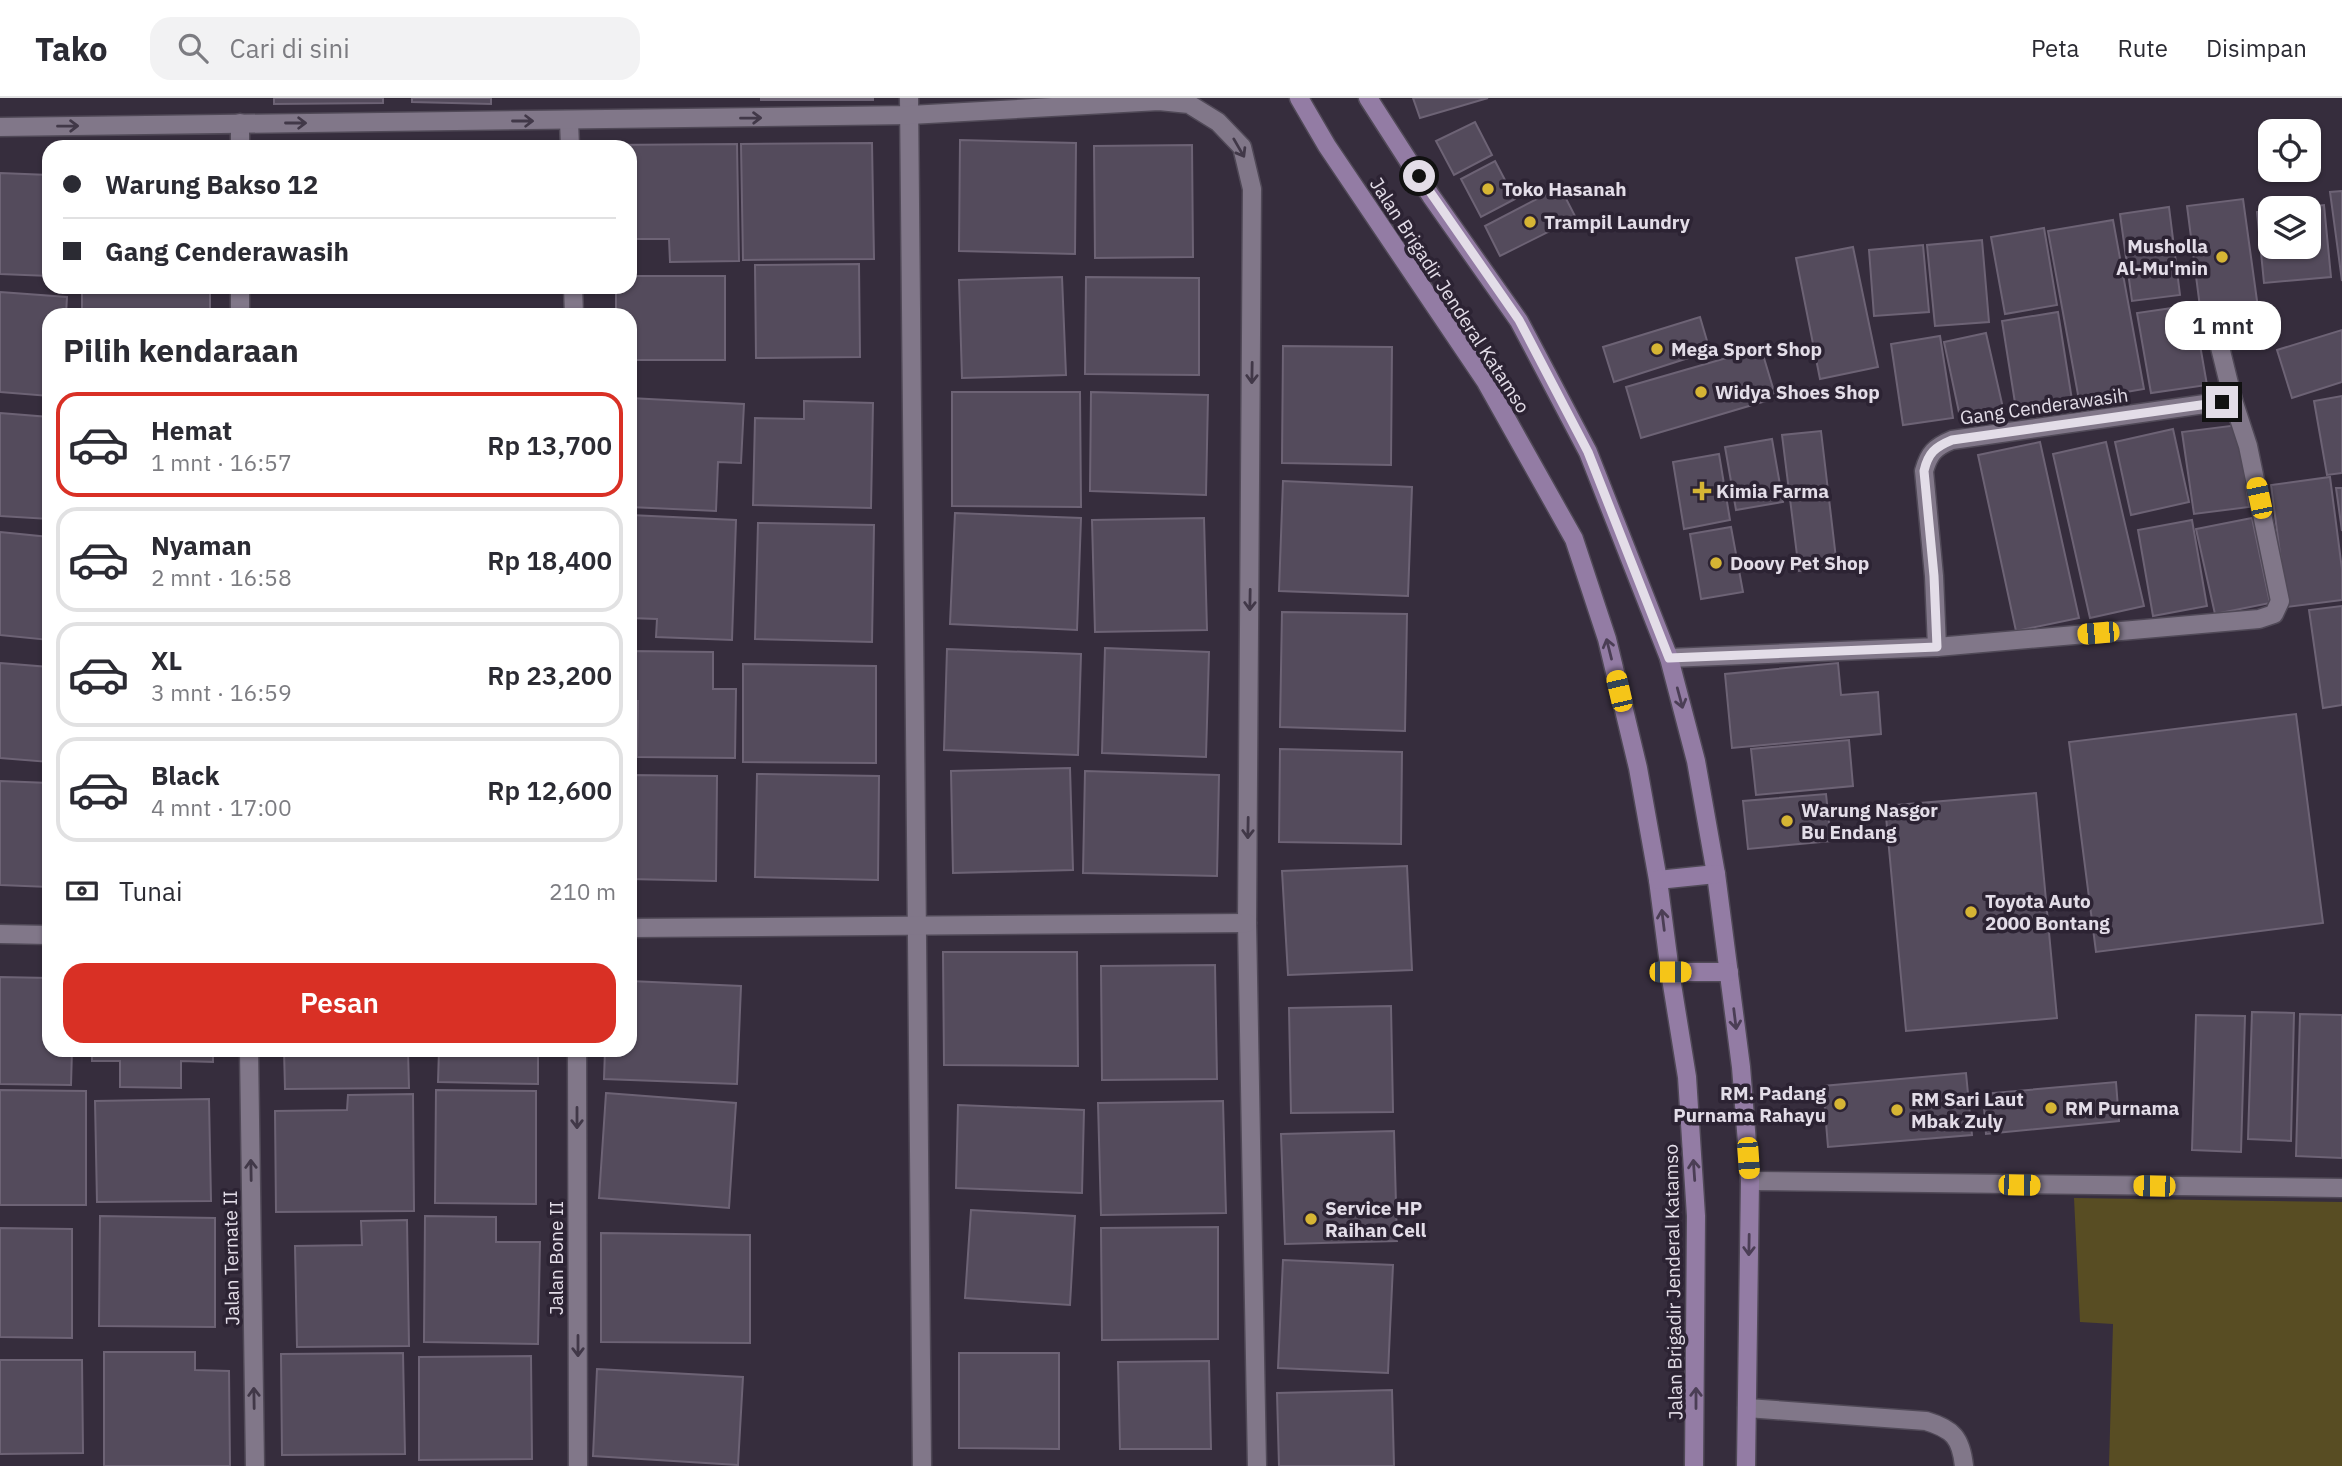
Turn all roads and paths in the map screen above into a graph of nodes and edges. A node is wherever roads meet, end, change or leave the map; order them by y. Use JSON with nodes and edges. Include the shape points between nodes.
{"nodes":[{"id":1,"x":1299,"y":98,"type":"edge"},
{"id":2,"x":1368,"y":98,"type":"edge"},
{"id":3,"x":910,"y":107,"type":"edge"},
{"id":4,"x":569,"y":121,"type":"junction"},
{"id":5,"x":240,"y":123,"type":"junction"},
{"id":6,"x":0,"y":127,"type":"edge"},
{"id":7,"x":240,"y":140,"type":"edge"},
{"id":8,"x":570,"y":140,"type":"edge"},
{"id":9,"x":2218,"y":339,"type":"dead end"},
{"id":10,"x":2233,"y":400,"type":"junction"},
{"id":11,"x":1937,"y":647,"type":"junction"},
{"id":12,"x":1669,"y":658,"type":"junction"},
{"id":13,"x":1716,"y":874,"type":"junction"},
{"id":14,"x":1658,"y":880,"type":"junction"},
{"id":15,"x":1247,"y":923,"type":"junction"},
{"id":16,"x":916,"y":925,"type":"junction"},
{"id":17,"x":637,"y":928,"type":"edge"},
{"id":18,"x":0,"y":934,"type":"edge"},
{"id":19,"x":42,"y":935,"type":"edge"},
{"id":20,"x":1670,"y":972,"type":"junction"},
{"id":21,"x":1729,"y":972,"type":"junction"},
{"id":22,"x":249,"y":1057,"type":"edge"},
{"id":23,"x":577,"y":1057,"type":"edge"},
{"id":24,"x":1750,"y":1181,"type":"junction"},
{"id":25,"x":2342,"y":1188,"type":"edge"},
{"id":26,"x":1747,"y":1408,"type":"junction"},
{"id":27,"x":255,"y":1466,"type":"edge"},
{"id":28,"x":578,"y":1466,"type":"edge"},
{"id":29,"x":922,"y":1466,"type":"edge"},
{"id":30,"x":1257,"y":1466,"type":"edge"},
{"id":31,"x":1694,"y":1466,"type":"edge"},
{"id":32,"x":1746,"y":1466,"type":"edge"},
{"id":33,"x":1964,"y":1466,"type":"edge"}],
"edges":[{"from":14,"to":1,"type":"main road","name":"Jalan Brigadir Jenderal Katamso","one_way":true,"via":[[1638,768],[1607,639],[1574,539],[1486,382]]},
{"from":2,"to":12,"type":"main road","name":"Jalan Brigadir Jenderal Katamso","via":[[1519,320],[1588,452]]},
{"from":4,"to":3,"type":"street","one_way":true},
{"from":3,"to":15,"type":"street","one_way":true,"via":[[1189,104],[1218,122],[1242,147],[1252,188],[1254,245]]},
{"from":3,"to":16,"type":"street"},
{"from":5,"to":4,"type":"street","one_way":true},
{"from":4,"to":8,"type":"street"},
{"from":6,"to":5,"type":"street","one_way":true},
{"from":5,"to":7,"type":"street"},
{"from":9,"to":10,"type":"street"},
{"from":10,"to":11,"type":"street","name":"Gang Cenderawasih","via":[[1952,440],[1935,447],[1924,471]]},
{"from":10,"to":11,"type":"street","via":[[2248,446],[2280,601],[2274,614],[2259,619]]},
{"from":11,"to":12,"type":"street"},
{"from":12,"to":13,"type":"main road","name":"Jalan Brigadir Jenderal Katamso","one_way":true,"via":[[1696,761]]},
{"from":13,"to":14,"type":"main road"},
{"from":13,"to":21,"type":"main road","name":"Jalan Brigadir Jenderal Katamso"},
{"from":20,"to":14,"type":"main road","name":"Jalan Brigadir Jenderal Katamso","one_way":true},
{"from":15,"to":16,"type":"street"},
{"from":15,"to":30,"type":"street"},
{"from":16,"to":17,"type":"street"},
{"from":16,"to":29,"type":"street"},
{"from":18,"to":19,"type":"street"},
{"from":20,"to":21,"type":"main road"},
{"from":31,"to":20,"type":"main road","name":"Jalan Brigadir Jenderal Katamso","one_way":true,"via":[[1696,1216],[1688,1077]]},
{"from":21,"to":24,"type":"main road","name":"Jalan Brigadir Jenderal Katamso","one_way":true},
{"from":27,"to":22,"type":"street","name":"Jalan Ternate II","one_way":true},
{"from":23,"to":28,"type":"street","name":"Jalan Bone II","one_way":true},
{"from":24,"to":25,"type":"street"},
{"from":24,"to":26,"type":"main road","name":"Jalan Brigadir Jenderal Katamso","one_way":true},
{"from":26,"to":32,"type":"main road","name":"Jalan Brigadir Jenderal Katamso"},
{"from":26,"to":33,"type":"street","via":[[1926,1421],[1954,1434],[1962,1446]]}]}
